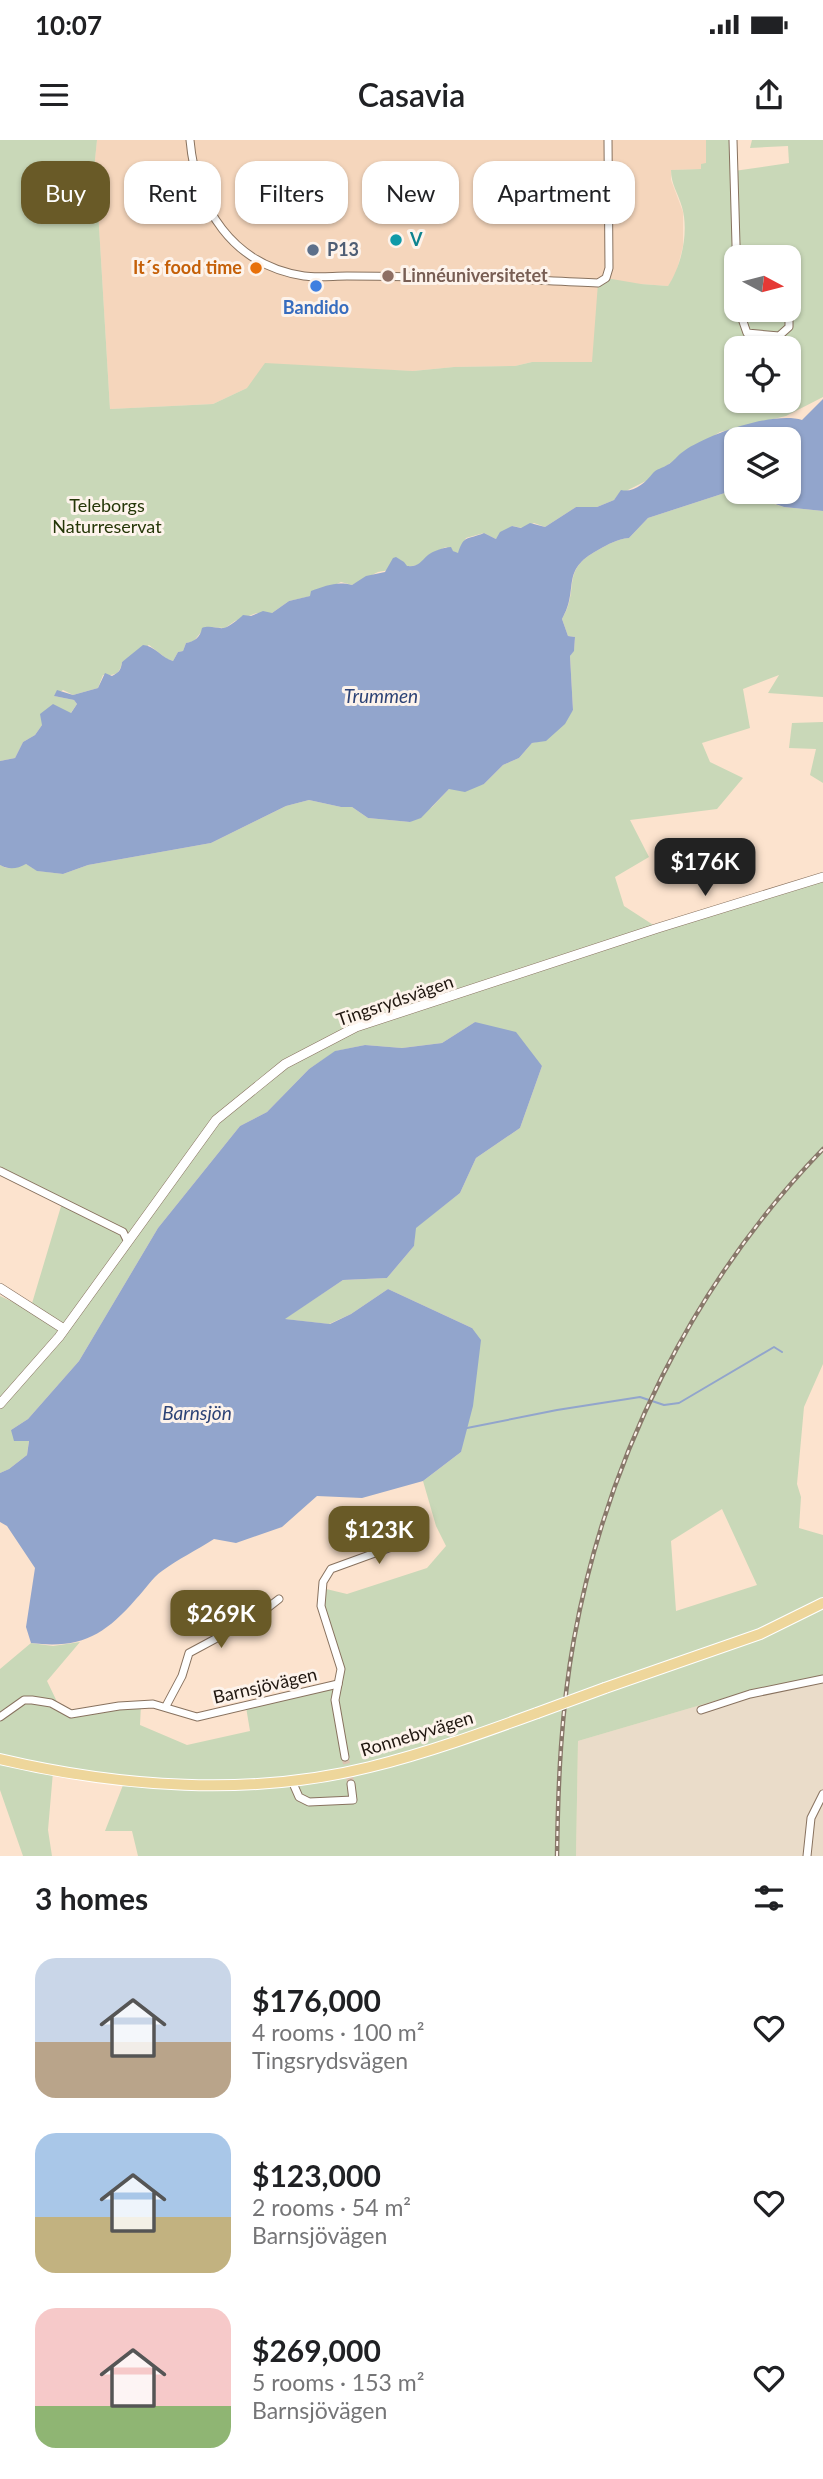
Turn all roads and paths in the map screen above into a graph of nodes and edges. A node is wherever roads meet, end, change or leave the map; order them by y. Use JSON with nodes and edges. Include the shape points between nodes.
{"nodes":[{"id":1,"x":190,"y":140,"type":"edge"},
{"id":2,"x":608,"y":140,"type":"edge"},
{"id":3,"x":733,"y":140,"type":"edge"},
{"id":4,"x":736,"y":245,"type":"edge"},
{"id":5,"x":744,"y":322,"type":"edge"},
{"id":6,"x":789,"y":322,"type":"edge"},
{"id":7,"x":823,"y":877,"type":"edge"},
{"id":8,"x":0,"y":1171,"type":"edge"},
{"id":9,"x":127,"y":1240,"type":"junction"},
{"id":10,"x":0,"y":1288,"type":"edge"},
{"id":11,"x":64,"y":1329,"type":"junction"},
{"id":12,"x":0,"y":1404,"type":"edge"},
{"id":13,"x":408,"y":1541,"type":"dead end"},
{"id":14,"x":279,"y":1600,"type":"dead end"},
{"id":15,"x":823,"y":1602,"type":"edge"},
{"id":16,"x":823,"y":1679,"type":"edge"},
{"id":17,"x":338,"y":1684,"type":"junction"},
{"id":18,"x":166,"y":1706,"type":"junction"},
{"id":19,"x":701,"y":1710,"type":"dead end"},
{"id":20,"x":0,"y":1717,"type":"edge"},
{"id":21,"x":345,"y":1756,"type":"tunnel mouth"},
{"id":22,"x":0,"y":1759,"type":"edge"},
{"id":23,"x":292,"y":1781,"type":"junction"},
{"id":24,"x":351,"y":1784,"type":"dead end"},
{"id":25,"x":823,"y":1794,"type":"edge"},
{"id":26,"x":807,"y":1856,"type":"edge"}],
"edges":[{"from":1,"to":2,"type":"street","via":[[198,188],[211,214],[234,243],[282,271],[305,276],[598,284],[610,268]]},
{"from":3,"to":4,"type":"street"},
{"from":5,"to":6,"type":"street","via":[[747,333],[779,336]]},
{"from":7,"to":9,"type":"street","name":"Tingsrydsvägen","via":[[356,1027],[285,1064],[216,1120]]},
{"from":8,"to":9,"type":"street","via":[[123,1232]]},
{"from":9,"to":11,"type":"street","name":"Tingsrydsvägen"},
{"from":10,"to":11,"type":"street"},
{"from":11,"to":12,"type":"street","name":"Tingsrydsvägen"},
{"from":13,"to":17,"type":"street","name":"Barnsjövägen","via":[[327,1572],[320,1599],[341,1668]]},
{"from":14,"to":18,"type":"street","via":[[190,1653]]},
{"from":15,"to":23,"type":"main road","name":"Ronnebyvägen","bridge":true,"via":[[760,1634],[418,1754]]},
{"from":16,"to":19,"type":"street"},
{"from":17,"to":18,"type":"street","name":"Barnsjövägen","via":[[205,1716],[190,1716]]},
{"from":17,"to":21,"type":"street","name":"Barnsjövägen","via":[[335,1700]]},
{"from":18,"to":20,"type":"street","name":"Barnsjövägen","via":[[119,1706],[71,1714],[51,1703],[24,1700]]},
{"from":22,"to":23,"type":"main road","name":"Ronnebyvägen","via":[[139,1782]]},
{"from":23,"to":24,"type":"street","via":[[299,1797],[309,1802],[353,1800]]},
{"from":25,"to":26,"type":"street","via":[[811,1818]]}]}
